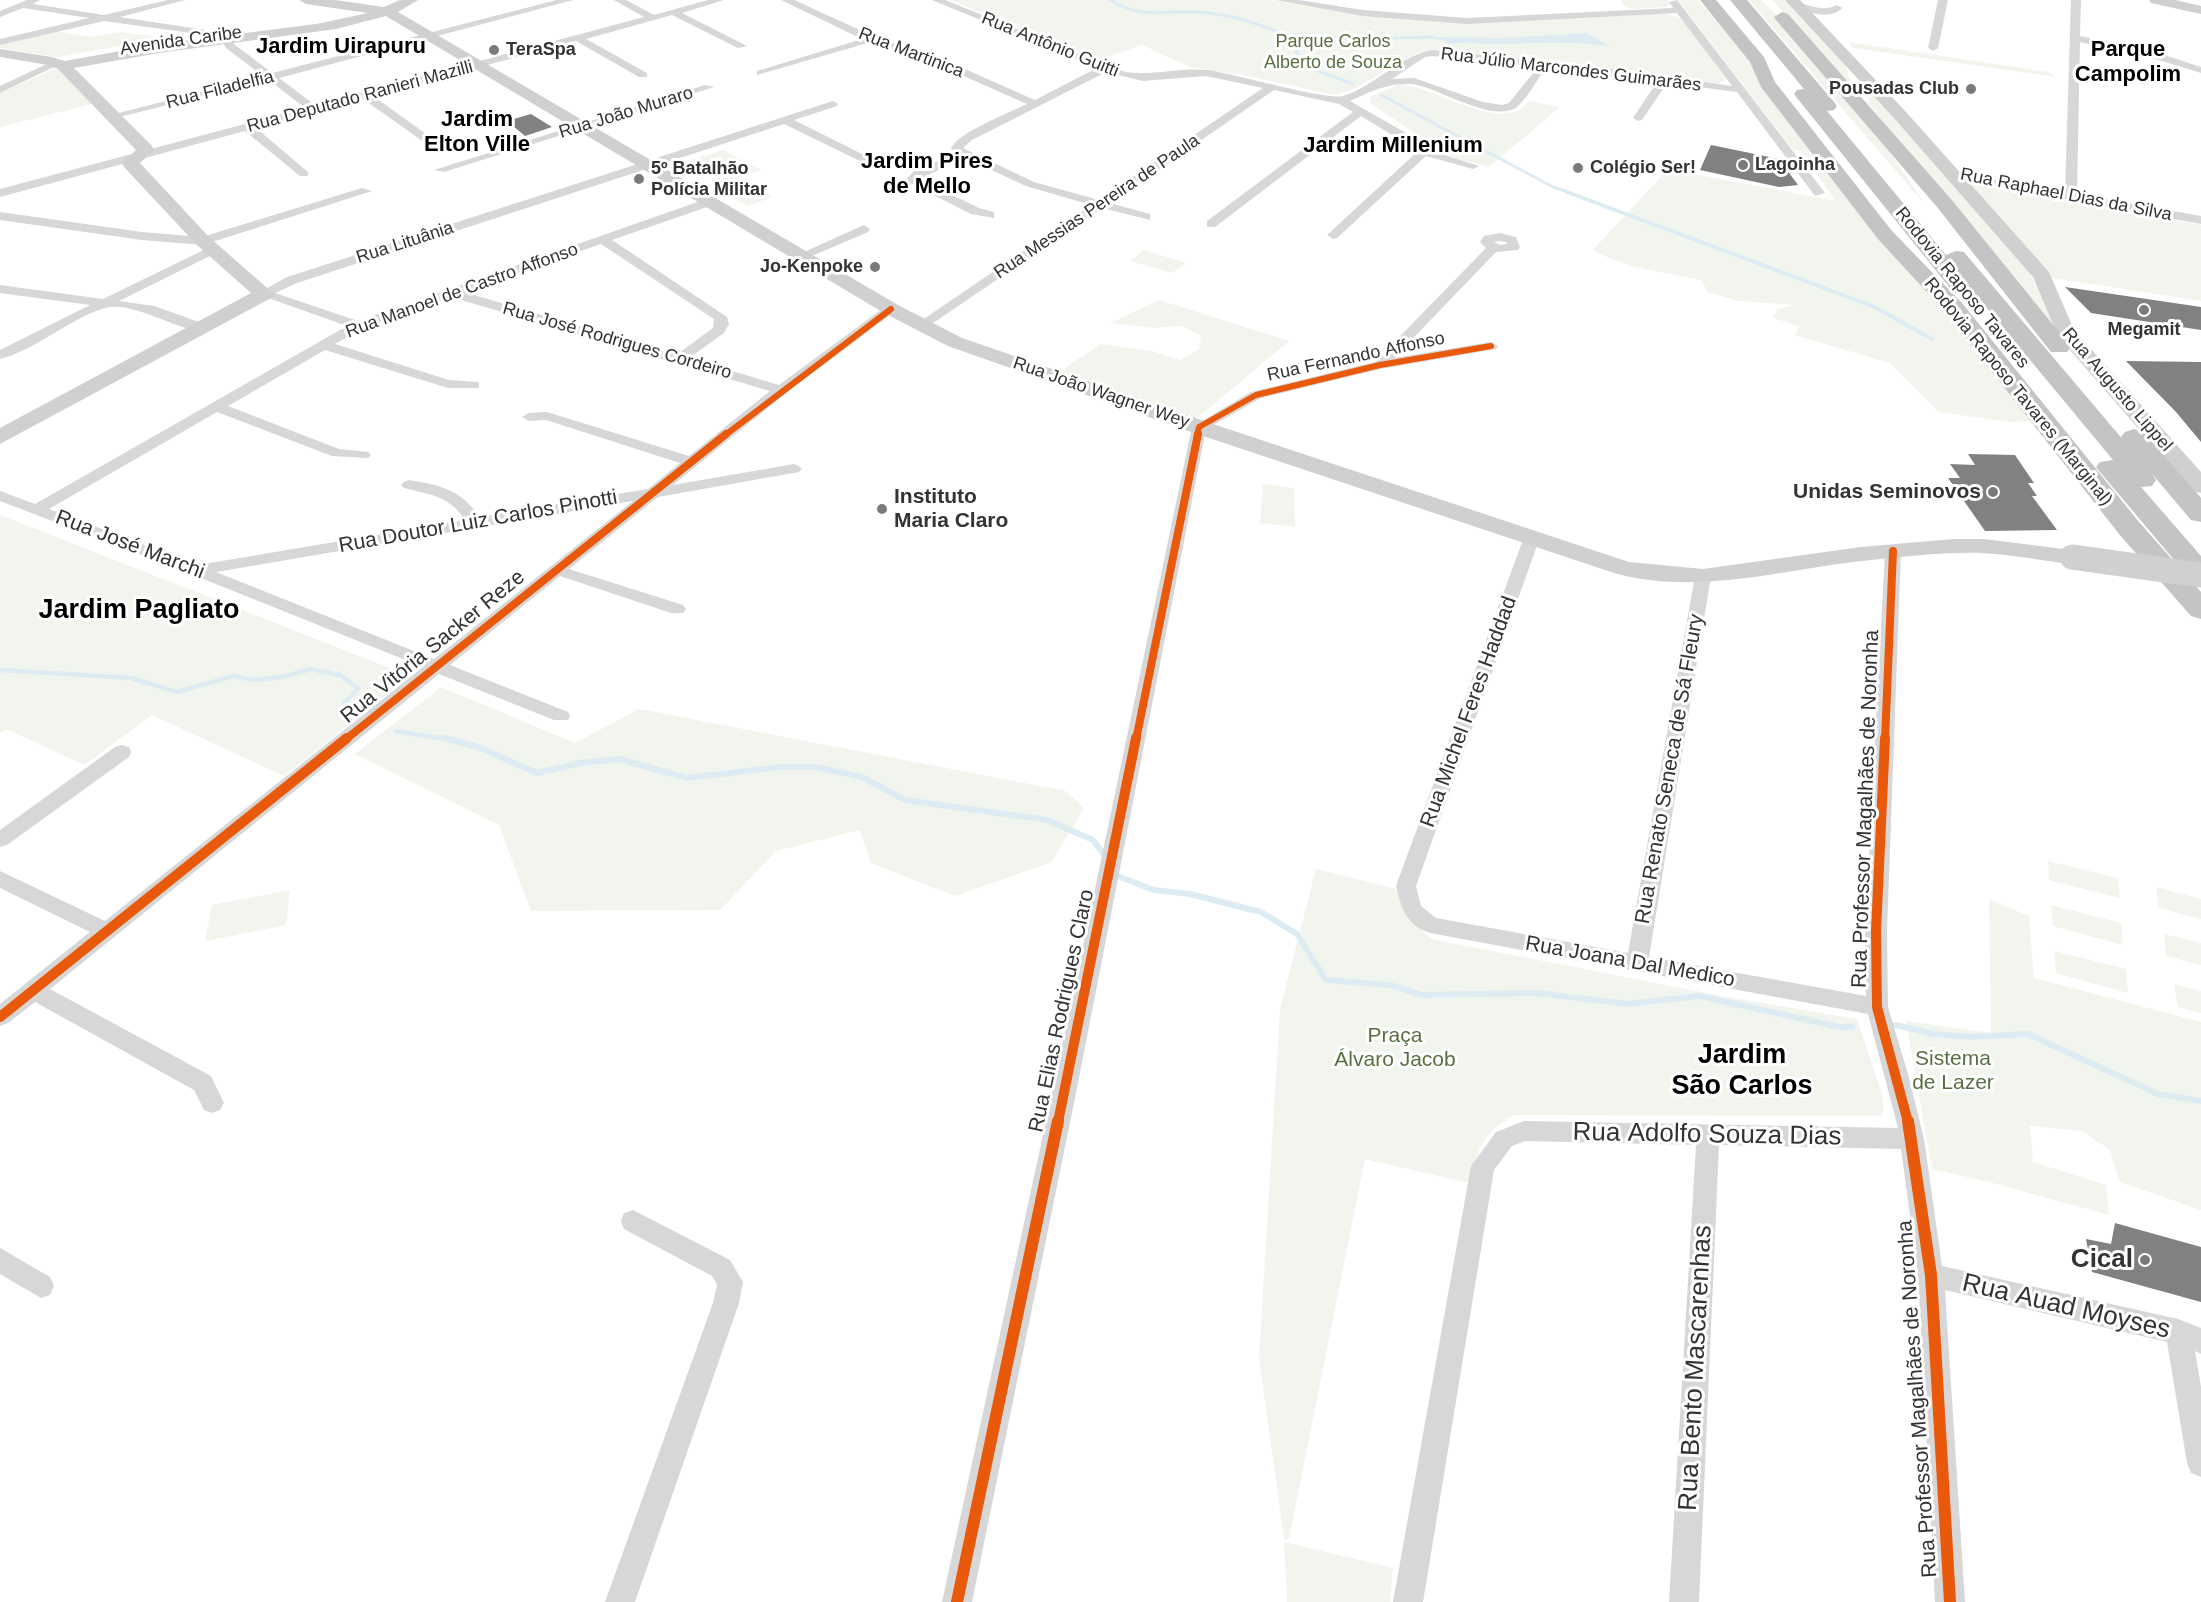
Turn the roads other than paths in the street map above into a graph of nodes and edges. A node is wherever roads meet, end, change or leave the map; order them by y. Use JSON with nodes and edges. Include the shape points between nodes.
{"nodes":[{"id":1,"x":180,"y":0,"type":"edge"},
{"id":2,"x":306,"y":0,"type":"edge"},
{"id":3,"x":401,"y":0,"type":"edge"},
{"id":4,"x":411,"y":0,"type":"edge"},
{"id":5,"x":568,"y":0,"type":"edge"},
{"id":6,"x":619,"y":0,"type":"edge"},
{"id":7,"x":719,"y":0,"type":"edge"},
{"id":8,"x":786,"y":0,"type":"edge"},
{"id":9,"x":937,"y":0,"type":"edge"},
{"id":10,"x":1281,"y":0,"type":"edge"},
{"id":11,"x":1673,"y":0,"type":"edge"},
{"id":12,"x":1707,"y":0,"type":"edge"},
{"id":13,"x":1738,"y":0,"type":"edge"},
{"id":14,"x":1766,"y":0,"type":"edge"},
{"id":15,"x":1943,"y":0,"type":"edge"},
{"id":16,"x":2076,"y":0,"type":"edge"},
{"id":17,"x":2156,"y":0,"type":"edge"},
{"id":18,"x":1794,"y":2,"type":"edge"},
{"id":19,"x":2172,"y":2,"type":"edge"},
{"id":20,"x":30,"y":3,"type":"edge"},
{"id":21,"x":1320,"y":3,"type":"edge"},
{"id":22,"x":1838,"y":4,"type":"edge"},
{"id":23,"x":1615,"y":6,"type":"edge"},
{"id":24,"x":1416,"y":8,"type":"dead end"},
{"id":25,"x":1514,"y":8,"type":"dead end"},
{"id":26,"x":1724,"y":9,"type":"edge"},
{"id":27,"x":1681,"y":10,"type":"junction"},
{"id":28,"x":2201,"y":10,"type":"edge"},
{"id":29,"x":386,"y":11,"type":"junction"},
{"id":30,"x":673,"y":12,"type":"junction"},
{"id":31,"x":0,"y":14,"type":"edge"},
{"id":32,"x":108,"y":17,"type":"junction"},
{"id":33,"x":653,"y":18,"type":"junction"},
{"id":34,"x":1411,"y":18,"type":"junction"},
{"id":35,"x":1510,"y":19,"type":"junction"},
{"id":36,"x":1832,"y":25,"type":"dead end"},
{"id":37,"x":184,"y":27,"type":"junction"},
{"id":38,"x":428,"y":36,"type":"junction"},
{"id":39,"x":577,"y":38,"type":"junction"},
{"id":40,"x":872,"y":39,"type":"junction"},
{"id":41,"x":2076,"y":39,"type":"junction"},
{"id":42,"x":174,"y":40,"type":"junction"},
{"id":43,"x":226,"y":40,"type":"junction"},
{"id":44,"x":0,"y":42,"type":"edge"},
{"id":45,"x":742,"y":46,"type":"dead end"},
{"id":46,"x":1933,"y":48,"type":"dead end"},
{"id":47,"x":1841,"y":51,"type":"junction"},
{"id":48,"x":0,"y":53,"type":"edge"},
{"id":49,"x":1524,"y":62,"type":"junction"},
{"id":50,"x":60,"y":64,"type":"junction"},
{"id":51,"x":477,"y":65,"type":"junction"},
{"id":52,"x":1406,"y":66,"type":"junction"},
{"id":53,"x":1559,"y":66,"type":"junction"},
{"id":54,"x":1104,"y":69,"type":"junction"},
{"id":55,"x":2201,"y":70,"type":"edge"},
{"id":56,"x":1538,"y":71,"type":"junction"},
{"id":57,"x":761,"y":73,"type":"dead end"},
{"id":58,"x":643,"y":75,"type":"dead end"},
{"id":59,"x":270,"y":78,"type":"junction"},
{"id":60,"x":1664,"y":80,"type":"junction"},
{"id":61,"x":1414,"y":81,"type":"junction"},
{"id":62,"x":1375,"y":85,"type":"junction"},
{"id":63,"x":710,"y":87,"type":"dead end"},
{"id":64,"x":1271,"y":87,"type":"junction"},
{"id":65,"x":1740,"y":89,"type":"junction"},
{"id":66,"x":0,"y":90,"type":"edge"},
{"id":67,"x":364,"y":95,"type":"junction"},
{"id":68,"x":1342,"y":101,"type":"junction"},
{"id":69,"x":832,"y":104,"type":"dead end"},
{"id":70,"x":1036,"y":104,"type":"junction"},
{"id":71,"x":313,"y":109,"type":"junction"},
{"id":72,"x":1787,"y":110,"type":"junction"},
{"id":73,"x":1359,"y":112,"type":"junction"},
{"id":74,"x":115,"y":117,"type":"junction"},
{"id":75,"x":1638,"y":118,"type":"dead end"},
{"id":76,"x":785,"y":120,"type":"junction"},
{"id":77,"x":1872,"y":120,"type":"junction"},
{"id":78,"x":248,"y":127,"type":"junction"},
{"id":79,"x":583,"y":128,"type":"junction"},
{"id":80,"x":424,"y":138,"type":"dead end"},
{"id":81,"x":962,"y":152,"type":"junction"},
{"id":82,"x":1424,"y":152,"type":"junction"},
{"id":83,"x":138,"y":156,"type":"junction"},
{"id":84,"x":864,"y":159,"type":"dead end"},
{"id":85,"x":646,"y":165,"type":"junction"},
{"id":86,"x":1473,"y":166,"type":"dead end"},
{"id":87,"x":440,"y":171,"type":"dead end"},
{"id":88,"x":304,"y":174,"type":"dead end"},
{"id":89,"x":1954,"y":176,"type":"junction"},
{"id":90,"x":366,"y":191,"type":"dead end"},
{"id":91,"x":0,"y":193,"type":"edge"},
{"id":92,"x":1819,"y":193,"type":"dead end"},
{"id":93,"x":2071,"y":197,"type":"junction"},
{"id":94,"x":709,"y":202,"type":"junction"},
{"id":95,"x":1101,"y":205,"type":"junction"},
{"id":96,"x":990,"y":214,"type":"dead end"},
{"id":97,"x":0,"y":216,"type":"edge"},
{"id":98,"x":1146,"y":217,"type":"dead end"},
{"id":99,"x":181,"y":219,"type":"junction"},
{"id":100,"x":2201,"y":220,"type":"edge"},
{"id":101,"x":1211,"y":224,"type":"dead end"},
{"id":102,"x":864,"y":230,"type":"dead end"},
{"id":103,"x":142,"y":236,"type":"junction"},
{"id":104,"x":1333,"y":236,"type":"dead end"},
{"id":105,"x":603,"y":240,"type":"junction"},
{"id":106,"x":207,"y":245,"type":"junction"},
{"id":107,"x":1493,"y":248,"type":"dead end"},
{"id":108,"x":801,"y":255,"type":"junction"},
{"id":109,"x":0,"y":289,"type":"edge"},
{"id":110,"x":452,"y":292,"type":"junction"},
{"id":111,"x":264,"y":294,"type":"junction"},
{"id":112,"x":104,"y":303,"type":"junction"},
{"id":113,"x":891,"y":309,"type":"junction"},
{"id":114,"x":358,"y":325,"type":"junction"},
{"id":115,"x":923,"y":326,"type":"junction"},
{"id":116,"x":200,"y":327,"type":"junction"},
{"id":117,"x":2007,"y":342,"type":"junction"},
{"id":118,"x":323,"y":345,"type":"junction"},
{"id":119,"x":1491,"y":346,"type":"dead end"},
{"id":120,"x":0,"y":355,"type":"edge"},
{"id":121,"x":679,"y":359,"type":"junction"},
{"id":122,"x":1380,"y":365,"type":"junction"},
{"id":123,"x":474,"y":385,"type":"dead end"},
{"id":124,"x":781,"y":390,"type":"junction"},
{"id":125,"x":216,"y":406,"type":"junction"},
{"id":126,"x":529,"y":417,"type":"dead end"},
{"id":127,"x":1199,"y":427,"type":"junction"},
{"id":128,"x":0,"y":436,"type":"edge"},
{"id":129,"x":363,"y":455,"type":"dead end"},
{"id":130,"x":691,"y":462,"type":"junction"},
{"id":131,"x":794,"y":469,"type":"dead end"},
{"id":132,"x":409,"y":485,"type":"dead end"},
{"id":133,"x":2201,"y":486,"type":"edge"},
{"id":134,"x":654,"y":492,"type":"junction"},
{"id":135,"x":0,"y":496,"type":"edge"},
{"id":136,"x":37,"y":509,"type":"junction"},
{"id":137,"x":2201,"y":514,"type":"edge"},
{"id":138,"x":475,"y":523,"type":"junction"},
{"id":139,"x":1532,"y":537,"type":"junction"},
{"id":140,"x":2201,"y":547,"type":"edge"},
{"id":141,"x":1893,"y":562,"type":"junction"},
{"id":142,"x":196,"y":570,"type":"junction"},
{"id":143,"x":557,"y":570,"type":"junction"},
{"id":144,"x":2201,"y":574,"type":"edge"},
{"id":145,"x":1703,"y":576,"type":"junction"},
{"id":146,"x":677,"y":609,"type":"dead end"},
{"id":147,"x":2201,"y":610,"type":"edge"},
{"id":148,"x":437,"y":666,"type":"junction"},
{"id":149,"x":561,"y":716,"type":"dead end"},
{"id":150,"x":122,"y":752,"type":"dead end"},
{"id":151,"x":0,"y":840,"type":"edge"},
{"id":152,"x":0,"y":879,"type":"edge"},
{"id":153,"x":1406,"y":886,"type":"joint"},
{"id":154,"x":107,"y":931,"type":"junction"},
{"id":155,"x":1637,"y":962,"type":"junction"},
{"id":156,"x":33,"y":990,"type":"junction"},
{"id":157,"x":1877,"y":1007,"type":"junction"},
{"id":158,"x":0,"y":1017,"type":"edge"},
{"id":159,"x":212,"y":1103,"type":"dead end"},
{"id":160,"x":1708,"y":1134,"type":"junction"},
{"id":161,"x":1912,"y":1139,"type":"junction"},
{"id":162,"x":633,"y":1221,"type":"dead end"},
{"id":163,"x":0,"y":1260,"type":"edge"},
{"id":164,"x":1931,"y":1275,"type":"junction"},
{"id":165,"x":41,"y":1286,"type":"dead end"},
{"id":166,"x":2189,"y":1337,"type":"edge"},
{"id":167,"x":2201,"y":1463,"type":"edge"},
{"id":168,"x":1407,"y":1600,"type":"edge"},
{"id":169,"x":620,"y":1602,"type":"edge"},
{"id":170,"x":957,"y":1602,"type":"edge"},
{"id":171,"x":1684,"y":1602,"type":"edge"},
{"id":172,"x":1950,"y":1602,"type":"edge"}],
"edges":[{"from":1,"to":32,"type":"street"},
{"from":2,"to":29,"type":"main road","name":"Rua João Wagner Wey"},
{"from":3,"to":29,"type":"main road","name":"Avenida Caribe"},
{"from":4,"to":29,"type":"main road","name":"Avenida Caribe"},
{"from":5,"to":38,"type":"street","name":"Rua Filadelfia"},
{"from":6,"to":33,"type":"street"},
{"from":7,"to":30,"type":"street","name":"Rua Deputado Ranieri Mazilli"},
{"from":8,"to":40,"type":"street","name":"Rua Martinica"},
{"from":9,"to":54,"type":"street","name":"Rua Antônio Guitti"},
{"from":10,"to":21,"type":"street"},
{"from":11,"to":27,"type":"street"},
{"from":12,"to":26,"type":"highway","name":"Rodovia Raposo Tavares (Marginal)"},
{"from":13,"to":140,"type":"highway","name":"Rodovia Raposo Tavares"},
{"from":14,"to":77,"type":"highway"},
{"from":15,"to":46,"type":"street"},
{"from":16,"to":41,"type":"street"},
{"from":17,"to":19,"type":"main road"},
{"from":18,"to":22,"type":"street","via":[[1818,11],[1831,11]]},
{"from":18,"to":47,"type":"main road","name":"Rua Raphael Dias da Silva"},
{"from":19,"to":28,"type":"main road"},
{"from":20,"to":31,"type":"street"},
{"from":20,"to":32,"type":"street"},
{"from":21,"to":34,"type":"street"},
{"from":22,"to":36,"type":"street"},
{"from":23,"to":27,"type":"street","via":[[1645,12]]},
{"from":23,"to":35,"type":"street"},
{"from":24,"to":34,"type":"street"},
{"from":25,"to":35,"type":"street"},
{"from":26,"to":72,"type":"highway","name":"Rodovia Raposo Tavares (Marginal)"},
{"from":26,"to":117,"type":"highway","name":"Rodovia Raposo Tavares"},
{"from":27,"to":65,"type":"street"},
{"from":29,"to":38,"type":"main road","name":"Rua João Wagner Wey"},
{"from":29,"to":43,"type":"main road","name":"Avenida Caribe"},
{"from":29,"to":43,"type":"main road","name":"Avenida Caribe","via":[[351,22]]},
{"from":30,"to":33,"type":"street","name":"Rua Deputado Ranieri Mazilli"},
{"from":30,"to":45,"type":"street"},
{"from":32,"to":37,"type":"street"},
{"from":32,"to":44,"type":"street"},
{"from":33,"to":39,"type":"street","name":"Rua Deputado Ranieri Mazilli"},
{"from":34,"to":35,"type":"street"},
{"from":37,"to":42,"type":"street","via":[[186,34]]},
{"from":37,"to":43,"type":"street"},
{"from":38,"to":51,"type":"main road","name":"Rua João Wagner Wey"},
{"from":38,"to":59,"type":"street","name":"Rua Filadelfia"},
{"from":39,"to":51,"type":"street","name":"Rua Deputado Ranieri Mazilli"},
{"from":39,"to":58,"type":"street"},
{"from":40,"to":57,"type":"street"},
{"from":40,"to":70,"type":"street","name":"Rua Martinica","via":[[936,60]]},
{"from":41,"to":55,"type":"street","via":[[2179,61]]},
{"from":41,"to":93,"type":"street"},
{"from":42,"to":43,"type":"main road","name":"Avenida Caribe"},
{"from":42,"to":50,"type":"main road","name":"Avenida Caribe","via":[[129,46]]},
{"from":43,"to":50,"type":"main road","name":"Avenida Caribe","via":[[135,50]]},
{"from":43,"to":59,"type":"street"},
{"from":47,"to":77,"type":"highway"},
{"from":47,"to":89,"type":"main road","name":"Rua Raphael Dias da Silva"},
{"from":48,"to":50,"type":"main road"},
{"from":49,"to":52,"type":"street","name":"Rua Júlio Marcondes Guimarães","via":[[1432,53]]},
{"from":49,"to":53,"type":"street","name":"Rua Júlio Marcondes Guimarães"},
{"from":49,"to":56,"type":"street"},
{"from":50,"to":66,"type":"street","name":"Avenida Caribe"},
{"from":50,"to":74,"type":"main road"},
{"from":51,"to":67,"type":"street","name":"Rua Deputado Ranieri Mazilli"},
{"from":51,"to":79,"type":"main road","name":"Rua João Wagner Wey"},
{"from":52,"to":61,"type":"street"},
{"from":52,"to":62,"type":"street","name":"Rua Júlio Marcondes Guimarães"},
{"from":53,"to":56,"type":"street"},
{"from":53,"to":60,"type":"street","name":"Rua Júlio Marcondes Guimarães"},
{"from":54,"to":64,"type":"street","name":"Rua Antônio Guitti","via":[[1143,78],[1206,73]]},
{"from":54,"to":70,"type":"street"},
{"from":56,"to":61,"type":"street","via":[[1513,105],[1502,108],[1481,105]]},
{"from":59,"to":71,"type":"street"},
{"from":59,"to":74,"type":"street","name":"Rua Filadelfia"},
{"from":60,"to":65,"type":"street","name":"Rua Júlio Marcondes Guimarães"},
{"from":60,"to":75,"type":"street"},
{"from":61,"to":62,"type":"street"},
{"from":62,"to":68,"type":"street","name":"Rua Júlio Marcondes Guimarães"},
{"from":63,"to":79,"type":"street","name":"Rua João Muraro"},
{"from":64,"to":68,"type":"street","name":"Rua Antônio Guitti"},
{"from":64,"to":95,"type":"street","name":"Rua Messias Pereira de Paula"},
{"from":65,"to":92,"type":"street"},
{"from":67,"to":71,"type":"street","name":"Rua Deputado Ranieri Mazilli"},
{"from":67,"to":80,"type":"street"},
{"from":68,"to":73,"type":"street"},
{"from":69,"to":76,"type":"street","name":"Rua Lituânia"},
{"from":70,"to":81,"type":"street","via":[[968,138],[958,145]]},
{"from":71,"to":78,"type":"street","name":"Rua Deputado Ranieri Mazilli"},
{"from":72,"to":117,"type":"highway","via":[[1837,155],[1951,286]]},
{"from":72,"to":147,"type":"highway","name":"Rodovia Raposo Tavares (Marginal)","via":[[1885,236],[1954,308],[2129,528]]},
{"from":73,"to":82,"type":"street","via":[[1421,146]]},
{"from":73,"to":101,"type":"street"},
{"from":74,"to":83,"type":"main road","via":[[146,150]]},
{"from":76,"to":84,"type":"street"},
{"from":76,"to":85,"type":"street","name":"Rua Lituânia"},
{"from":77,"to":137,"type":"highway","via":[[1972,236],[2077,371]]},
{"from":78,"to":83,"type":"street","name":"Rua Deputado Ranieri Mazilli"},
{"from":78,"to":88,"type":"street"},
{"from":79,"to":85,"type":"main road","name":"Rua João Wagner Wey"},
{"from":79,"to":87,"type":"street","name":"Rua João Muraro"},
{"from":81,"to":95,"type":"street","via":[[1030,184]]},
{"from":81,"to":96,"type":"street","via":[[918,173],[912,180],[975,211]]},
{"from":82,"to":86,"type":"street"},
{"from":82,"to":104,"type":"street"},
{"from":83,"to":91,"type":"street","name":"Rua Deputado Ranieri Mazilli"},
{"from":83,"to":99,"type":"main road","via":[[130,163]]},
{"from":85,"to":94,"type":"main road","name":"Rua João Wagner Wey"},
{"from":85,"to":111,"type":"street","name":"Rua Lituânia","via":[[292,280]]},
{"from":89,"to":93,"type":"street","name":"Rua Raphael Dias da Silva"},
{"from":89,"to":133,"type":"main road","name":"Rua Augusto Lippel","via":[[2042,276],[2065,332]]},
{"from":90,"to":106,"type":"street"},
{"from":93,"to":100,"type":"street","name":"Rua Raphael Dias da Silva"},
{"from":94,"to":105,"type":"street","name":"Rua Manoel de Castro Affonso"},
{"from":94,"to":108,"type":"main road","name":"Rua João Wagner Wey"},
{"from":95,"to":98,"type":"street"},
{"from":95,"to":115,"type":"street","name":"Rua Messias Pereira de Paula"},
{"from":97,"to":103,"type":"street"},
{"from":99,"to":103,"type":"street","via":[[168,231]]},
{"from":99,"to":106,"type":"main road"},
{"from":102,"to":108,"type":"street"},
{"from":103,"to":106,"type":"street"},
{"from":105,"to":110,"type":"street","name":"Rua Manoel de Castro Affonso"},
{"from":105,"to":121,"type":"street","via":[[720,317],[719,330]]},
{"from":106,"to":111,"type":"main road"},
{"from":106,"to":112,"type":"street"},
{"from":107,"to":122,"type":"street"},
{"from":108,"to":113,"type":"main road","name":"Rua João Wagner Wey"},
{"from":109,"to":112,"type":"street"},
{"from":110,"to":114,"type":"street","name":"Rua Manoel de Castro Affonso"},
{"from":110,"to":121,"type":"street","name":"Rua José Rodrigues Cordeiro"},
{"from":111,"to":114,"type":"street"},
{"from":111,"to":116,"type":"main road","name":"Rua Lituânia"},
{"from":112,"to":116,"type":"street","via":[[149,309]]},
{"from":112,"to":120,"type":"street"},
{"from":113,"to":115,"type":"main road","name":"Rua João Wagner Wey"},
{"from":113,"to":124,"type":"street","name":"Rua Vitória Sacker Reze"},
{"from":114,"to":118,"type":"street","name":"Rua Manoel de Castro Affonso"},
{"from":115,"to":127,"type":"main road","name":"Rua João Wagner Wey","via":[[955,342]]},
{"from":116,"to":128,"type":"main road","name":"Rua Lituânia"},
{"from":117,"to":144,"type":"highway","name":"Rodovia Raposo Tavares"},
{"from":118,"to":123,"type":"street","via":[[448,384]]},
{"from":118,"to":125,"type":"street","name":"Rua Manoel de Castro Affonso"},
{"from":119,"to":122,"type":"street","name":"Rua Fernando Affonso"},
{"from":121,"to":124,"type":"street","name":"Rua José Rodrigues Cordeiro"},
{"from":122,"to":127,"type":"street","name":"Rua Fernando Affonso","via":[[1256,395]]},
{"from":124,"to":130,"type":"street","name":"Rua Vitória Sacker Reze"},
{"from":125,"to":129,"type":"street","via":[[337,453]]},
{"from":125,"to":136,"type":"street","name":"Rua Manoel de Castro Affonso"},
{"from":126,"to":130,"type":"street","via":[[547,416]]},
{"from":127,"to":139,"type":"main road","name":"Rua João Wagner Wey"},
{"from":127,"to":170,"type":"street","name":"Rua Elias Rodrigues Claro"},
{"from":130,"to":134,"type":"street","name":"Rua Vitória Sacker Reze"},
{"from":131,"to":134,"type":"street","name":"Rua Doutor Luiz Carlos Pinotti"},
{"from":132,"to":138,"type":"street","via":[[444,490],[464,504]]},
{"from":134,"to":138,"type":"street","name":"Rua Doutor Luiz Carlos Pinotti"},
{"from":134,"to":143,"type":"street","name":"Rua Vitória Sacker Reze"},
{"from":135,"to":136,"type":"street","name":"Rua José Marchi"},
{"from":136,"to":142,"type":"street","name":"Rua José Marchi"},
{"from":138,"to":142,"type":"street","name":"Rua Doutor Luiz Carlos Pinotti"},
{"from":139,"to":145,"type":"main road","name":"Rua João Wagner Wey","via":[[1626,569],[1668,576]]},
{"from":139,"to":153,"type":"street","name":"Rua Michel Feres Haddad"},
{"from":141,"to":144,"type":"main road","name":"Rua João Wagner Wey","bridge":true,"via":[[1983,546]]},
{"from":141,"to":145,"type":"main road","name":"Rua João Wagner Wey","via":[[1861,554]]},
{"from":141,"to":157,"type":"street","name":"Rua Professor Magalhães de Noronha","via":[[1876,931]]},
{"from":142,"to":148,"type":"street","name":"Rua José Marchi"},
{"from":143,"to":146,"type":"street"},
{"from":143,"to":148,"type":"street","name":"Rua Vitória Sacker Reze"},
{"from":145,"to":155,"type":"street","name":"Rua Renato Seneca de Sá Fleury"},
{"from":148,"to":149,"type":"street","name":"Rua José Marchi"},
{"from":148,"to":154,"type":"street","name":"Rua Vitória Sacker Reze"},
{"from":150,"to":151,"type":"street"},
{"from":152,"to":154,"type":"street"},
{"from":153,"to":155,"type":"street","name":"Rua Joana Dal Medico","via":[[1412,910],[1430,925]]},
{"from":154,"to":156,"type":"street","name":"Rua Vitória Sacker Reze"},
{"from":155,"to":157,"type":"street","name":"Rua Joana Dal Medico"},
{"from":156,"to":158,"type":"street","name":"Rua Vitória Sacker Reze"},
{"from":156,"to":159,"type":"street","via":[[203,1083]]},
{"from":157,"to":161,"type":"street","name":"Rua Professor Magalhães de Noronha"},
{"from":160,"to":161,"type":"street","name":"Rua Adolfo Souza Dias"},
{"from":160,"to":168,"type":"street","name":"Rua Adolfo Souza Dias","via":[[1524,1131],[1504,1139],[1484,1166]]},
{"from":160,"to":171,"type":"street","name":"Rua Bento Mascarenhas"},
{"from":161,"to":164,"type":"street","name":"Rua Professor Magalhães de Noronha"},
{"from":162,"to":169,"type":"street","via":[[721,1268],[730,1282],[726,1303]]},
{"from":163,"to":165,"type":"street"},
{"from":164,"to":166,"type":"street","name":"Rua Auad Moyses"},
{"from":164,"to":172,"type":"street","name":"Rua Professor Magalhães de Noronha"},
{"from":166,"to":167,"type":"street"}]}
